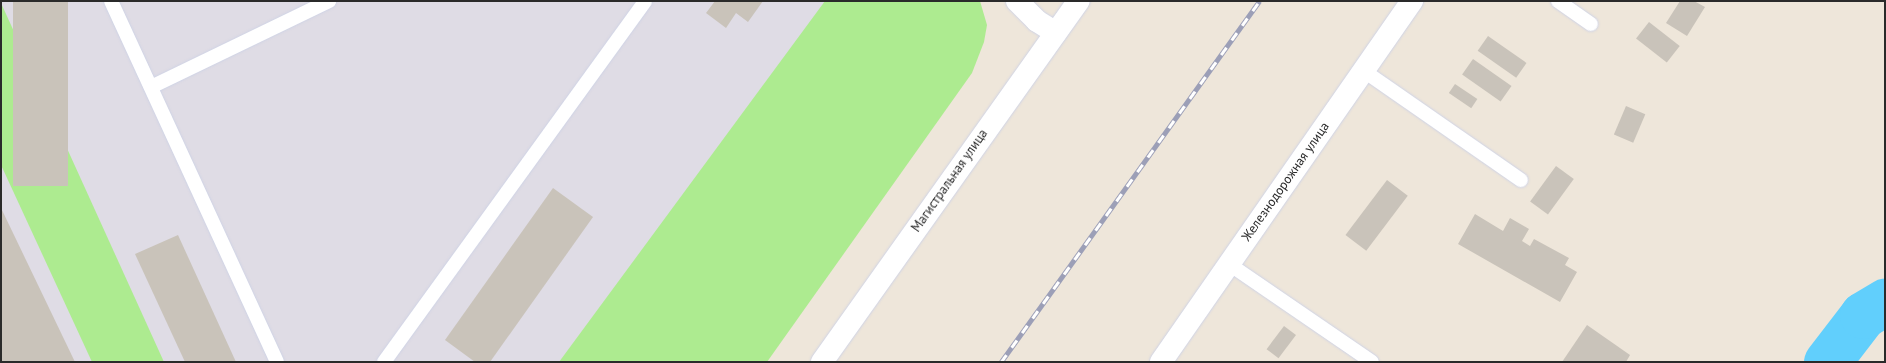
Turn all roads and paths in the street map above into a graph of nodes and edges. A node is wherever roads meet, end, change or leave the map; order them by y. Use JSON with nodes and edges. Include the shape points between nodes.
{"nodes":[{"id":1,"x":111,"y":1,"type":"edge"},
{"id":2,"x":329,"y":1,"type":"edge"},
{"id":3,"x":645,"y":1,"type":"edge"},
{"id":4,"x":1017,"y":1,"type":"edge"},
{"id":5,"x":1079,"y":1,"type":"edge"},
{"id":6,"x":1412,"y":1,"type":"edge"},
{"id":7,"x":1558,"y":1,"type":"edge"},
{"id":8,"x":1591,"y":24,"type":"dead end"},
{"id":9,"x":1056,"y":33,"type":"junction"},
{"id":10,"x":1364,"y":71,"type":"junction"},
{"id":11,"x":151,"y":87,"type":"junction"},
{"id":12,"x":1521,"y":180,"type":"dead end"},
{"id":13,"x":1229,"y":264,"type":"junction"},
{"id":14,"x":277,"y":362,"type":"edge"},
{"id":15,"x":384,"y":362,"type":"edge"},
{"id":16,"x":822,"y":362,"type":"edge"},
{"id":17,"x":1161,"y":362,"type":"edge"},
{"id":18,"x":1372,"y":362,"type":"edge"}],
"edges":[{"from":1,"to":11,"type":"lane"},
{"from":2,"to":11,"type":"lane"},
{"from":3,"to":15,"type":"lane"},
{"from":4,"to":9,"type":"street","via":[[1037,20]]},
{"from":5,"to":9,"type":"street","name":"Магистральная улица"},
{"from":6,"to":10,"type":"street","name":"Железнодорожная улица"},
{"from":7,"to":8,"type":"lane"},
{"from":9,"to":16,"type":"street","name":"Магистральная улица"},
{"from":10,"to":12,"type":"lane"},
{"from":10,"to":13,"type":"street","name":"Железнодорожная улица"},
{"from":11,"to":14,"type":"lane"},
{"from":13,"to":17,"type":"street","name":"Железнодорожная улица"},
{"from":13,"to":18,"type":"lane"}]}
